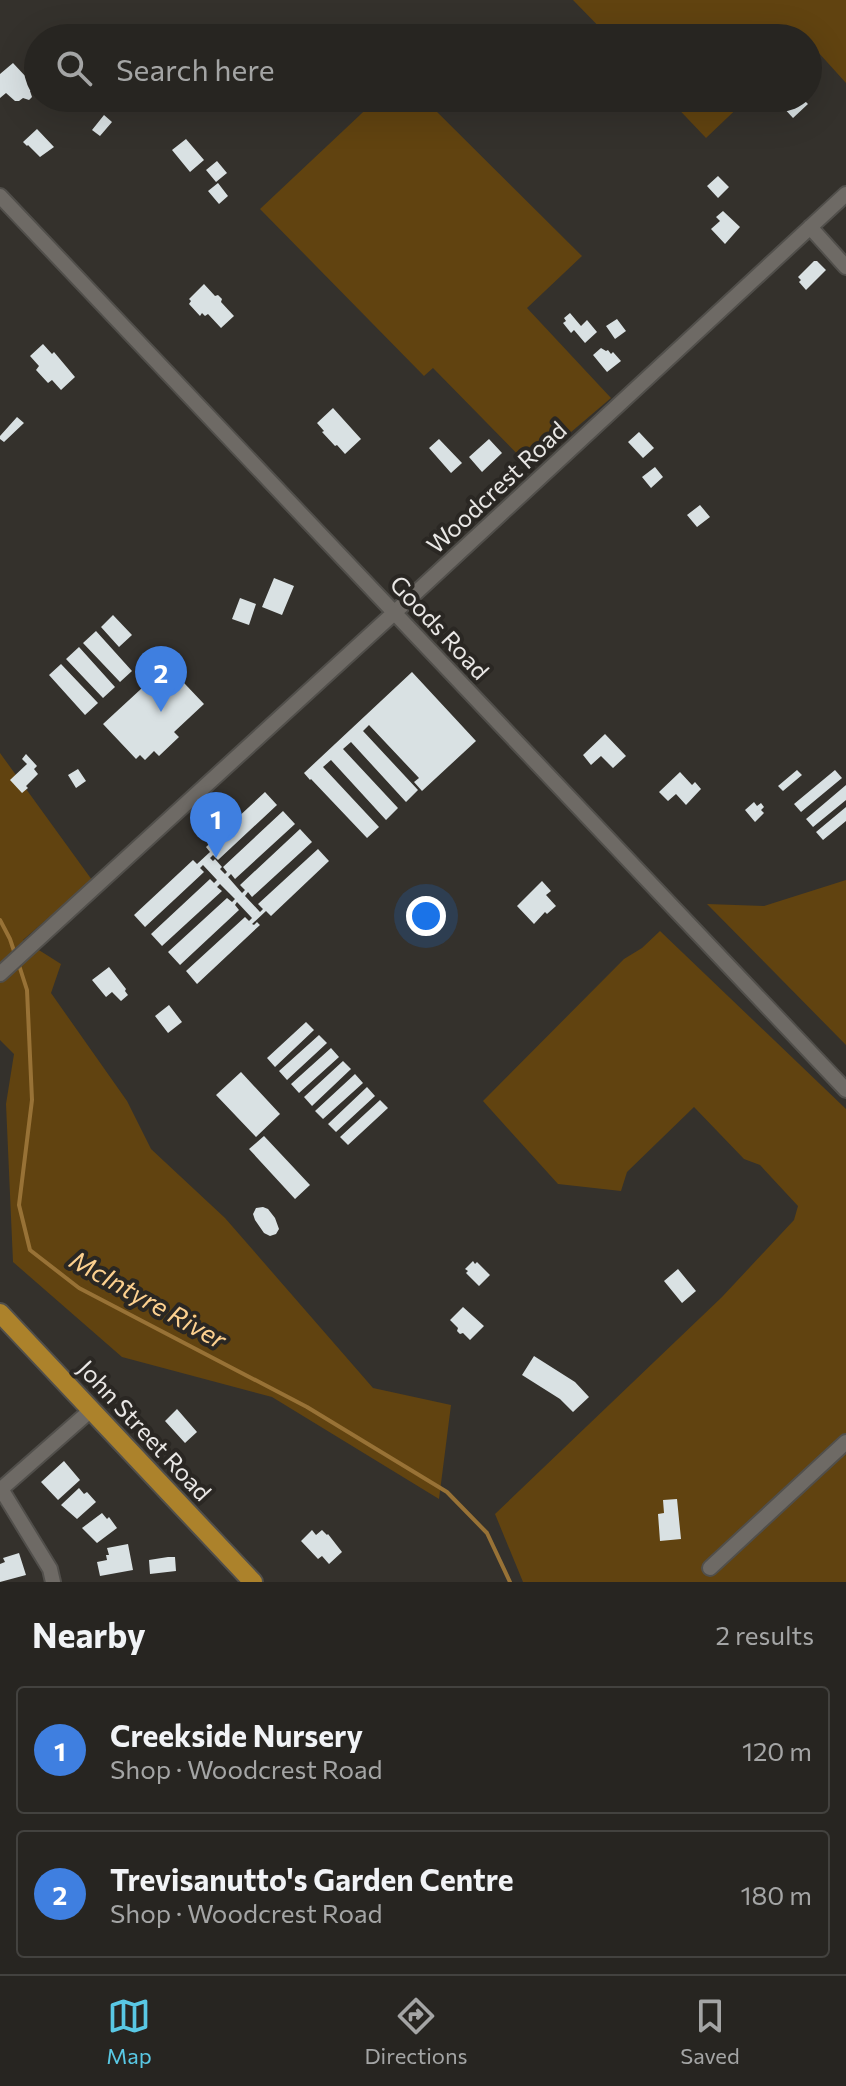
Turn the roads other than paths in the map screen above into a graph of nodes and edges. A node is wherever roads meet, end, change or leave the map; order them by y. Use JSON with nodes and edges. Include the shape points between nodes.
{"nodes":[{"id":1,"x":846,"y":194,"type":"edge"},
{"id":2,"x":0,"y":196,"type":"edge"},
{"id":3,"x":810,"y":227,"type":"junction"},
{"id":4,"x":846,"y":267,"type":"edge"},
{"id":5,"x":394,"y":613,"type":"junction"},
{"id":6,"x":0,"y":974,"type":"edge"},
{"id":7,"x":846,"y":1090,"type":"edge"},
{"id":8,"x":0,"y":1313,"type":"edge"},
{"id":9,"x":91,"y":1410,"type":"junction"},
{"id":10,"x":846,"y":1442,"type":"edge"},
{"id":11,"x":1,"y":1490,"type":"edge"},
{"id":12,"x":710,"y":1568,"type":"dead end"},
{"id":13,"x":53,"y":1582,"type":"edge"},
{"id":14,"x":253,"y":1582,"type":"edge"}],
"edges":[{"from":1,"to":3,"type":"street","name":"Woodcrest Road"},
{"from":2,"to":5,"type":"street","name":"Goods Road"},
{"from":3,"to":4,"type":"street"},
{"from":3,"to":5,"type":"street","name":"Woodcrest Road"},
{"from":5,"to":6,"type":"street","name":"Woodcrest Road"},
{"from":5,"to":7,"type":"street","name":"Goods Road"},
{"from":8,"to":9,"type":"main road","name":"John Street Road"},
{"from":9,"to":11,"type":"street"},
{"from":9,"to":14,"type":"main road","name":"John Street Road"},
{"from":10,"to":12,"type":"street"},
{"from":11,"to":13,"type":"street"}]}
